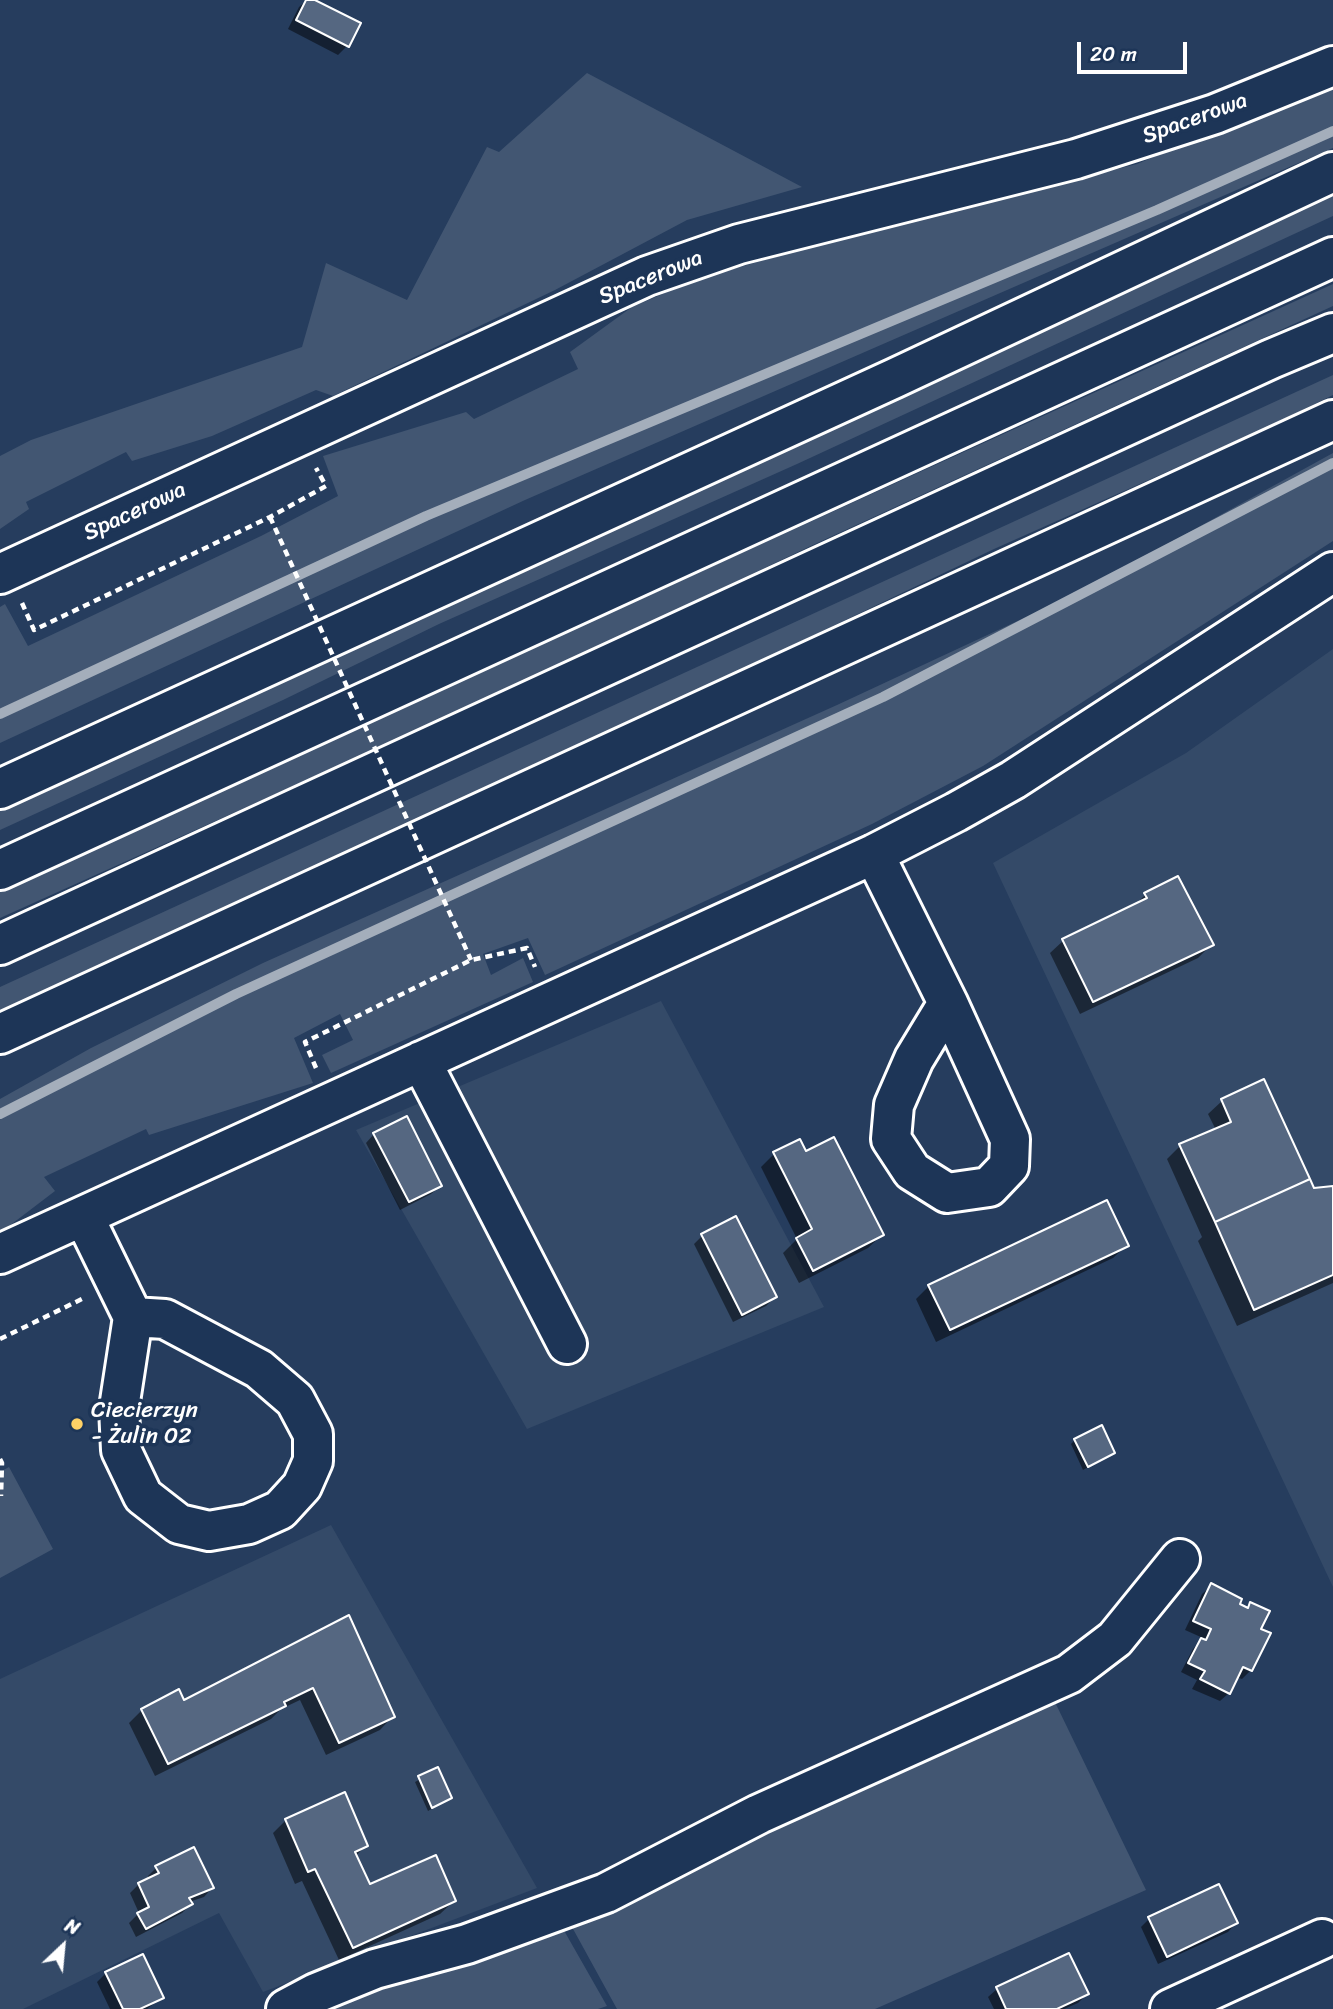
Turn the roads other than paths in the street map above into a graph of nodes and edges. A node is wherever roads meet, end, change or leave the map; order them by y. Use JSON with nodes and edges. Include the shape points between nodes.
{"nodes":[{"id":1,"x":1333,"y":66,"type":"edge"},
{"id":2,"x":1333,"y":172,"type":"edge"},
{"id":3,"x":1333,"y":257,"type":"edge"},
{"id":4,"x":1333,"y":333,"type":"edge"},
{"id":5,"x":1333,"y":420,"type":"edge"},
{"id":6,"x":1333,"y":572,"type":"edge"},
{"id":7,"x":0,"y":574,"type":"edge"},
{"id":8,"x":62,"y":760,"type":"junction"},
{"id":9,"x":0,"y":779,"type":"edge"},
{"id":10,"x":0,"y":789,"type":"edge"},
{"id":11,"x":874,"y":854,"type":"junction"},
{"id":12,"x":0,"y":870,"type":"edge"},
{"id":13,"x":0,"y":945,"type":"edge"},
{"id":14,"x":73,"y":1001,"type":"junction"},
{"id":15,"x":948,"y":1003,"type":"dead end"},
{"id":16,"x":0,"y":1034,"type":"edge"},
{"id":17,"x":0,"y":1056,"type":"edge"},
{"id":18,"x":421,"y":1061,"type":"junction"},
{"id":19,"x":84,"y":1217,"type":"junction"},
{"id":20,"x":0,"y":1254,"type":"edge"},
{"id":21,"x":133,"y":1317,"type":"junction"},
{"id":22,"x":567,"y":1344,"type":"dead end"},
{"id":23,"x":1180,"y":1559,"type":"dead end"},
{"id":24,"x":1322,"y":1939,"type":"dead end"},
{"id":25,"x":286,"y":2009,"type":"edge"},
{"id":26,"x":1170,"y":2009,"type":"edge"}],
"edges":[{"from":1,"to":7,"type":"main road","name":"Spacerowa","via":[[1215,114],[1076,159],[739,244],[648,276]]},
{"from":2,"to":8,"type":"main road","via":[[907,373]]},
{"from":3,"to":12,"type":"main road"},
{"from":4,"to":13,"type":"main road"},
{"from":5,"to":14,"type":"main road"},
{"from":6,"to":11,"type":"main road","via":[[1013,780]]},
{"from":8,"to":9,"type":"main road"},
{"from":8,"to":10,"type":"main road"},
{"from":11,"to":15,"type":"main road"},
{"from":11,"to":18,"type":"main road"},
{"from":14,"to":16,"type":"main road"},
{"from":14,"to":17,"type":"main road"},
{"from":18,"to":19,"type":"main road"},
{"from":18,"to":22,"type":"main road"},
{"from":19,"to":20,"type":"main road"},
{"from":19,"to":21,"type":"main road"},
{"from":21,"to":21,"type":"main road","via":[[119,1408],[121,1450],[143,1496],[179,1524],[209,1531],[249,1524],[280,1510],[302,1486],[313,1461],[313,1434],[295,1400],[259,1369],[165,1319]]},
{"from":23,"to":25,"type":"main road","via":[[1115,1639],[1069,1674],[759,1814],[606,1893],[467,1944],[375,1969]]},
{"from":24,"to":26,"type":"main road"}]}
